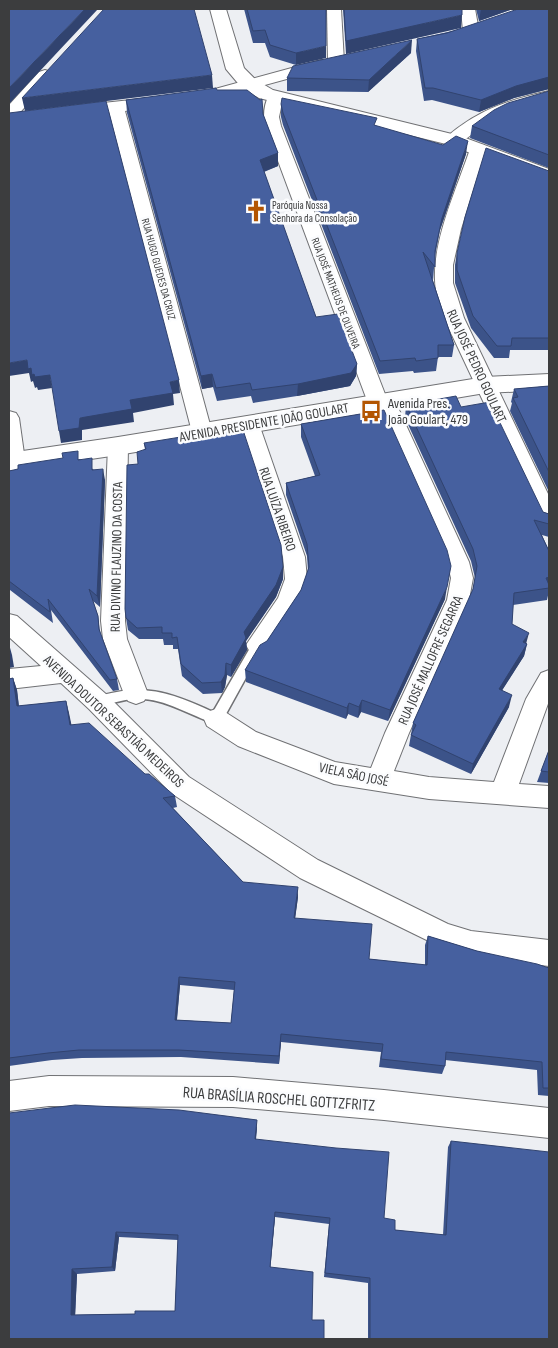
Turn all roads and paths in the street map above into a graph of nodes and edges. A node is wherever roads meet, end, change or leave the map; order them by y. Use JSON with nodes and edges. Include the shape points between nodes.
{"nodes":[{"id":1,"x":218,"y":9,"type":"edge"},
{"id":2,"x":334,"y":9,"type":"edge"},
{"id":3,"x":468,"y":9,"type":"edge"},
{"id":4,"x":488,"y":25,"type":"edge"},
{"id":5,"x":354,"y":58,"type":"edge"},
{"id":6,"x":336,"y":62,"type":"junction"},
{"id":7,"x":56,"y":63,"type":"edge"},
{"id":8,"x":249,"y":84,"type":"junction"},
{"id":9,"x":549,"y":96,"type":"edge"},
{"id":10,"x":275,"y":98,"type":"junction"},
{"id":11,"x":116,"y":107,"type":"junction"},
{"id":12,"x":58,"y":114,"type":"edge"},
{"id":13,"x":9,"y":115,"type":"edge"},
{"id":14,"x":28,"y":117,"type":"edge"},
{"id":15,"x":9,"y":119,"type":"edge"},
{"id":16,"x":453,"y":140,"type":"junction"},
{"id":17,"x":478,"y":149,"type":"junction"},
{"id":18,"x":549,"y":176,"type":"edge"},
{"id":19,"x":549,"y":382,"type":"edge"},
{"id":20,"x":485,"y":385,"type":"junction"},
{"id":21,"x":381,"y":402,"type":"junction"},
{"id":22,"x":9,"y":418,"type":"edge"},
{"id":23,"x":249,"y":424,"type":"junction"},
{"id":24,"x":202,"y":432,"type":"junction"},
{"id":25,"x":118,"y":446,"type":"junction"},
{"id":26,"x":12,"y":461,"type":"edge"},
{"id":27,"x":549,"y":518,"type":"edge"},
{"id":28,"x":9,"y":623,"type":"edge"},
{"id":29,"x":258,"y":645,"type":"joint"},
{"id":30,"x":65,"y":673,"type":"junction"},
{"id":31,"x":9,"y":679,"type":"edge"},
{"id":32,"x":549,"y":680,"type":"edge"},
{"id":33,"x":136,"y":694,"type":"junction"},
{"id":34,"x":98,"y":702,"type":"junction"},
{"id":35,"x":216,"y":719,"type":"junction"},
{"id":36,"x":378,"y":781,"type":"junction"},
{"id":37,"x":502,"y":794,"type":"junction"},
{"id":38,"x":549,"y":797,"type":"edge"},
{"id":39,"x":549,"y":953,"type":"edge"},
{"id":40,"x":9,"y":1096,"type":"edge"},
{"id":41,"x":549,"y":1123,"type":"edge"}],
"edges":[{"from":1,"to":8,"type":"street","via":[[235,69]]},
{"from":2,"to":6,"type":"street"},
{"from":3,"to":4,"type":"street","via":[[463,34]]},
{"from":5,"to":6,"type":"street"},
{"from":6,"to":8,"type":"street"},
{"from":7,"to":13,"type":"street"},
{"from":8,"to":10,"type":"street"},
{"from":8,"to":11,"type":"street","via":[[210,96]]},
{"from":9,"to":16,"type":"street","via":[[498,110]]},
{"from":10,"to":16,"type":"street"},
{"from":10,"to":21,"type":"street","name":"RUA JOSÉ MATHEUS DE OLIVEIRA","via":[[270,116],[273,126]]},
{"from":11,"to":12,"type":"street"},
{"from":11,"to":24,"type":"street","name":"RUA HUGO GUEDES DA CRUZ"},
{"from":14,"to":15,"type":"street"},
{"from":16,"to":17,"type":"street"},
{"from":17,"to":18,"type":"street"},
{"from":17,"to":20,"type":"street","name":"RUA JOSÉ PEDRO GOULART","via":[[452,229],[444,265],[444,283],[454,318]]},
{"from":19,"to":20,"type":"street","name":"AVENIDA PRESIDENTE JOÃO GOULART"},
{"from":20,"to":21,"type":"street","name":"AVENIDA PRESIDENTE JOÃO GOULART"},
{"from":20,"to":27,"type":"street","name":"RUA JOSÉ PEDRO GOULART"},
{"from":21,"to":23,"type":"street","name":"AVENIDA PRESIDENTE JOÃO GOULART"},
{"from":21,"to":36,"type":"street","name":"RUA JOSÉ MALLOFRE SEGARRA","via":[[458,562],[462,578],[458,600]]},
{"from":22,"to":26,"type":"street"},
{"from":23,"to":24,"type":"street","name":"AVENIDA PRESIDENTE JOÃO GOULART"},
{"from":23,"to":29,"type":"street","name":"RUA LUÍZA RIBEIRO","via":[[294,557],[296,579],[288,601]]},
{"from":24,"to":25,"type":"street","name":"AVENIDA PRESIDENTE JOÃO GOULART"},
{"from":25,"to":26,"type":"street","name":"AVENIDA PRESIDENTE JOÃO GOULART"},
{"from":25,"to":33,"type":"street","name":"RUA DIVINO FLAUZINO DA COSTA","via":[[113,621],[115,639]]},
{"from":28,"to":30,"type":"street","name":"AVENIDA DOUTOR SEBASTIÃO MEDEIROS"},
{"from":29,"to":35,"type":"lane"},
{"from":30,"to":31,"type":"street"},
{"from":30,"to":34,"type":"street","name":"AVENIDA DOUTOR SEBASTIÃO MEDEIROS"},
{"from":32,"to":37,"type":"street","via":[[538,699]]},
{"from":33,"to":34,"type":"lane"},
{"from":33,"to":35,"type":"lane","via":[[168,698]]},
{"from":34,"to":39,"type":"street","name":"AVENIDA DOUTOR SEBASTIÃO MEDEIROS","via":[[180,784],[310,869],[443,935],[471,944]]},
{"from":35,"to":36,"type":"street","name":"VIELA SÃO JOSÉ","via":[[247,739],[290,757],[334,773]]},
{"from":36,"to":37,"type":"street","name":"VIELA SÃO JOSÉ"},
{"from":37,"to":38,"type":"street","name":"VIELA SÃO JOSÉ"},
{"from":40,"to":41,"type":"street","name":"RUA BRASÍLIA ROSCHEL GOTTZFRITZ","via":[[48,1091],[233,1092]]}]}
